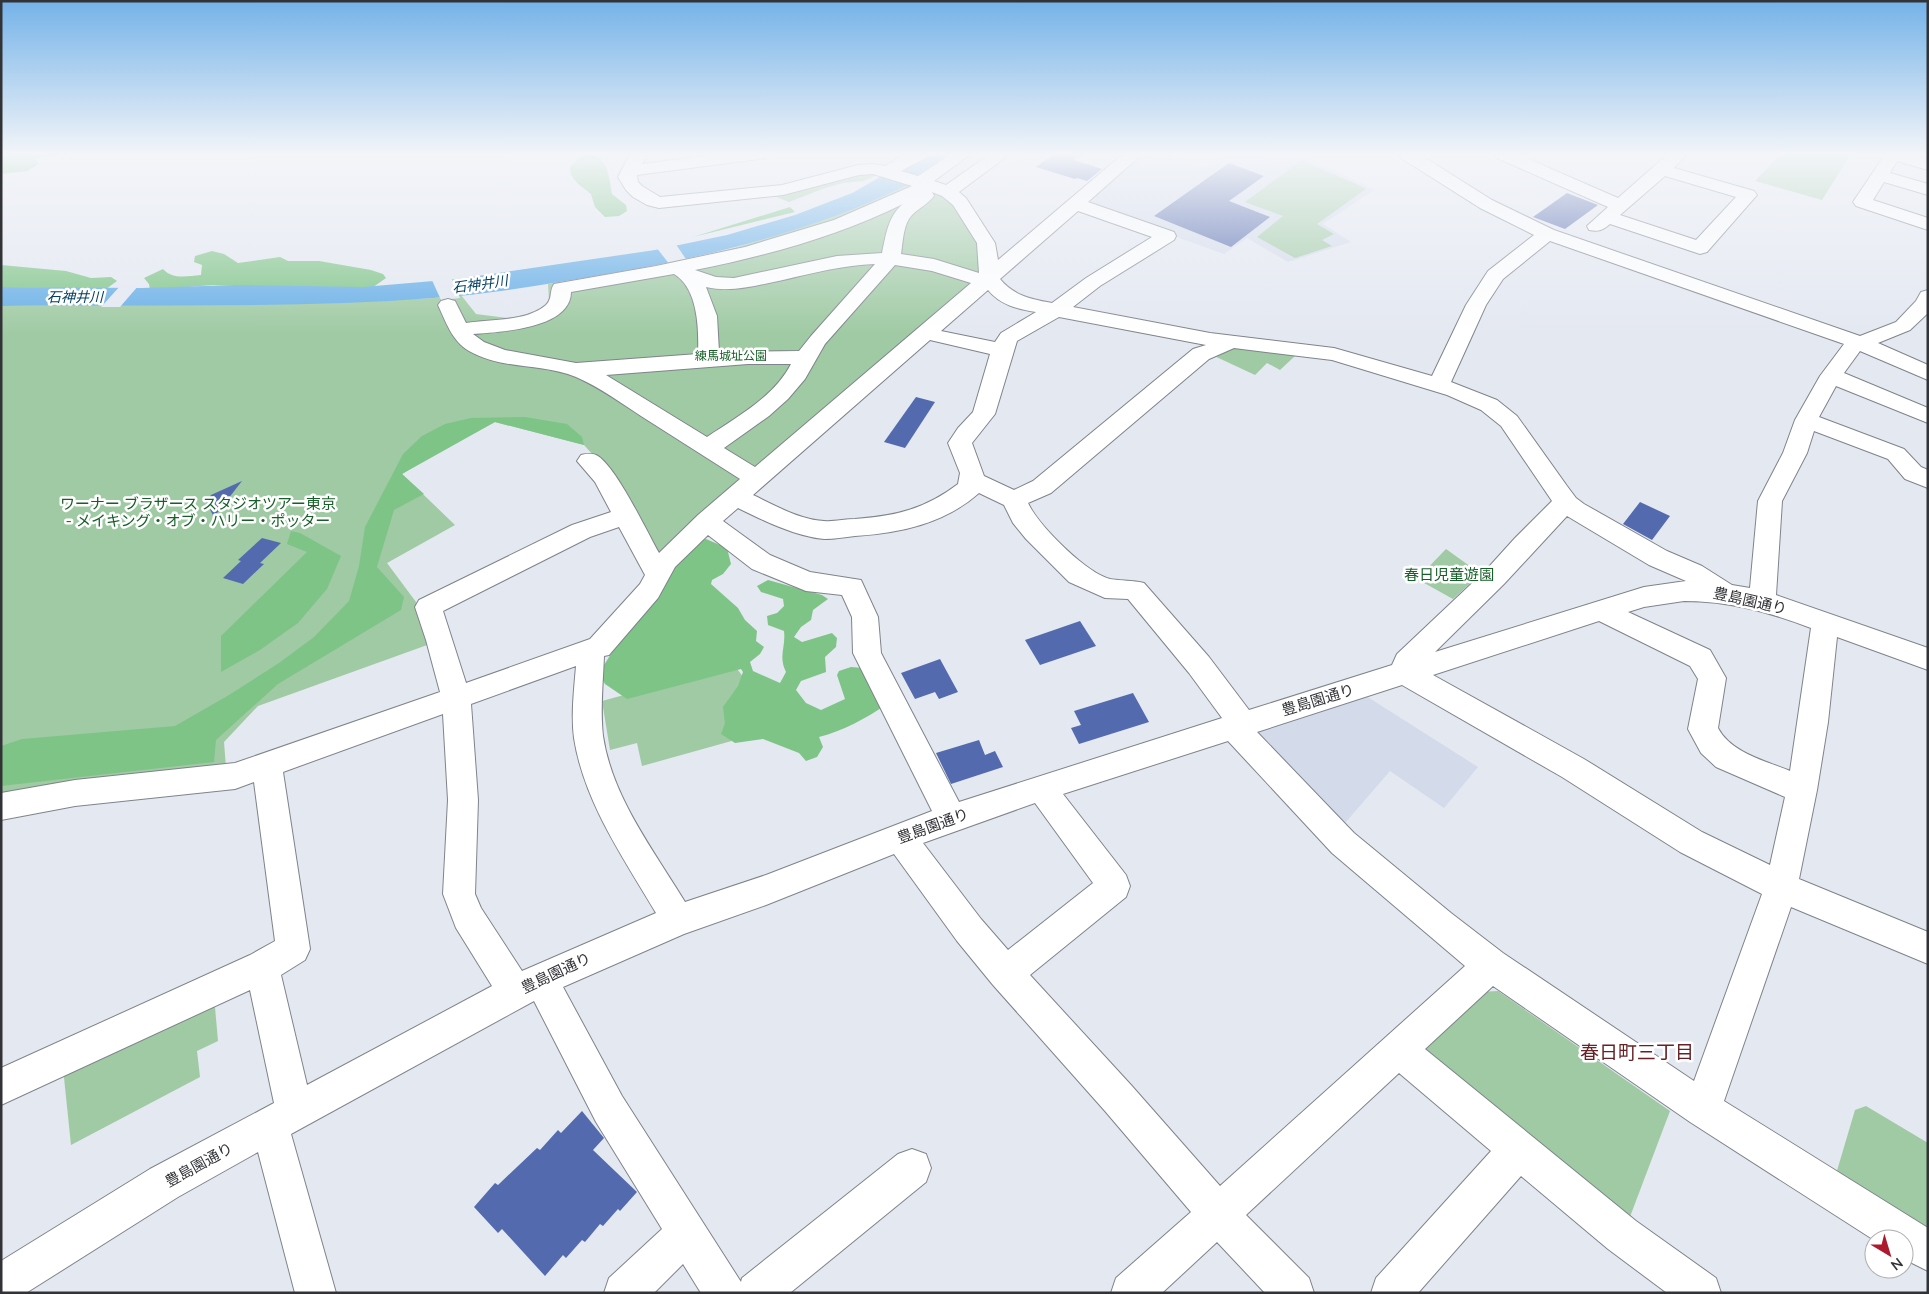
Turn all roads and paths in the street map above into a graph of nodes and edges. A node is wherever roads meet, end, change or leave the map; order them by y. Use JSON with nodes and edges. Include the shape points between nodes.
{"nodes":[{"id":1,"x":865,"y":214,"type":"edge"},
{"id":2,"x":902,"y":214,"type":"edge"},
{"id":3,"x":968,"y":214,"type":"edge"},
{"id":4,"x":1062,"y":214,"type":"edge"},
{"id":5,"x":1105,"y":214,"type":"edge"},
{"id":6,"x":1507,"y":214,"type":"edge"},
{"id":7,"x":1610,"y":214,"type":"edge"},
{"id":8,"x":1622,"y":214,"type":"edge"},
{"id":9,"x":1730,"y":214,"type":"edge"},
{"id":10,"x":1899,"y":214,"type":"edge"},
{"id":11,"x":1928,"y":224,"type":"edge"},
{"id":12,"x":1548,"y":234,"type":"junction"},
{"id":13,"x":1574,"y":243,"type":"junction"},
{"id":14,"x":890,"y":259,"type":"junction"},
{"id":15,"x":685,"y":272,"type":"junction"},
{"id":16,"x":983,"y":278,"type":"junction"},
{"id":17,"x":742,"y":283,"type":"junction"},
{"id":18,"x":1928,"y":296,"type":"edge"},
{"id":19,"x":448,"y":305,"type":"dead end"},
{"id":20,"x":1051,"y":311,"type":"junction"},
{"id":21,"x":707,"y":316,"type":"junction"},
{"id":22,"x":460,"y":330,"type":"junction"},
{"id":23,"x":927,"y":333,"type":"junction"},
{"id":24,"x":1232,"y":342,"type":"junction"},
{"id":25,"x":1859,"y":344,"type":"junction"},
{"id":26,"x":1002,"y":350,"type":"junction"},
{"id":27,"x":805,"y":358,"type":"junction"},
{"id":28,"x":708,"y":360,"type":"junction"},
{"id":29,"x":572,"y":369,"type":"junction"},
{"id":30,"x":1928,"y":373,"type":"edge"},
{"id":31,"x":1831,"y":376,"type":"junction"},
{"id":32,"x":1439,"y":384,"type":"junction"},
{"id":33,"x":1928,"y":416,"type":"edge"},
{"id":34,"x":1806,"y":420,"type":"junction"},
{"id":35,"x":709,"y":447,"type":"junction"},
{"id":36,"x":589,"y":461,"type":"dead end"},
{"id":37,"x":757,"y":479,"type":"junction"},
{"id":38,"x":972,"y":480,"type":"junction"},
{"id":39,"x":1928,"y":480,"type":"edge"},
{"id":40,"x":736,"y":497,"type":"junction"},
{"id":41,"x":1014,"y":500,"type":"junction"},
{"id":42,"x":1567,"y":504,"type":"junction"},
{"id":43,"x":626,"y":516,"type":"junction"},
{"id":44,"x":707,"y":521,"type":"junction"},
{"id":45,"x":658,"y":575,"type":"junction"},
{"id":46,"x":1726,"y":593,"type":"junction"},
{"id":47,"x":1762,"y":601,"type":"junction"},
{"id":48,"x":1600,"y":610,"type":"junction"},
{"id":49,"x":1825,"y":622,"type":"junction"},
{"id":50,"x":591,"y":649,"type":"junction"},
{"id":51,"x":1928,"y":659,"type":"edge"},
{"id":52,"x":1404,"y":672,"type":"junction"},
{"id":53,"x":456,"y":698,"type":"junction"},
{"id":54,"x":1238,"y":725,"type":"junction"},
{"id":55,"x":267,"y":765,"type":"junction"},
{"id":56,"x":1041,"y":788,"type":"junction"},
{"id":57,"x":1802,"y":790,"type":"junction"},
{"id":58,"x":1,"y":807,"type":"edge"},
{"id":59,"x":951,"y":818,"type":"junction"},
{"id":60,"x":900,"y":837,"type":"junction"},
{"id":61,"x":1781,"y":887,"type":"junction"},
{"id":62,"x":678,"y":920,"type":"junction"},
{"id":63,"x":1928,"y":948,"type":"edge"},
{"id":64,"x":1491,"y":965,"type":"junction"},
{"id":65,"x":262,"y":967,"type":"junction"},
{"id":66,"x":1005,"y":973,"type":"junction"},
{"id":67,"x":529,"y":986,"type":"junction"},
{"id":68,"x":1399,"y":1050,"type":"junction"},
{"id":69,"x":1,"y":1087,"type":"edge"},
{"id":70,"x":1703,"y":1109,"type":"junction"},
{"id":71,"x":282,"y":1120,"type":"junction"},
{"id":72,"x":1518,"y":1150,"type":"junction"},
{"id":73,"x":912,"y":1168,"type":"dead end"},
{"id":74,"x":1218,"y":1214,"type":"junction"},
{"id":75,"x":686,"y":1234,"type":"junction"},
{"id":76,"x":1928,"y":1251,"type":"edge"},
{"id":77,"x":1,"y":1285,"type":"edge"},
{"id":78,"x":316,"y":1293,"type":"edge"},
{"id":79,"x":624,"y":1293,"type":"edge"},
{"id":80,"x":725,"y":1293,"type":"edge"},
{"id":81,"x":757,"y":1293,"type":"edge"},
{"id":82,"x":1131,"y":1293,"type":"edge"},
{"id":83,"x":1294,"y":1293,"type":"edge"},
{"id":84,"x":1391,"y":1293,"type":"edge"},
{"id":85,"x":1700,"y":1293,"type":"edge"}],
"edges":[{"from":1,"to":15,"type":"street","via":[[814,234]]},
{"from":2,"to":14,"type":"street"},
{"from":3,"to":16,"type":"street","via":[[986,244]]},
{"from":4,"to":16,"type":"street"},
{"from":5,"to":20,"type":"street","via":[[1168,236]]},
{"from":6,"to":12,"type":"street"},
{"from":7,"to":13,"type":"street"},
{"from":8,"to":9,"type":"street","via":[[1700,248]]},
{"from":10,"to":11,"type":"street"},
{"from":12,"to":13,"type":"street"},
{"from":12,"to":32,"type":"street","via":[[1495,275],[1476,305]]},
{"from":13,"to":25,"type":"street"},
{"from":14,"to":16,"type":"street","via":[[947,268]]},
{"from":14,"to":17,"type":"street","via":[[837,262]]},
{"from":14,"to":27,"type":"street"},
{"from":15,"to":17,"type":"street","via":[[722,284]]},
{"from":15,"to":21,"type":"street","via":[[698,288]]},
{"from":15,"to":22,"type":"street","via":[[562,288],[560,300],[538,316],[522,322]]},
{"from":16,"to":20,"type":"street","via":[[1019,303]]},
{"from":16,"to":23,"type":"street"},
{"from":17,"to":21,"type":"street","via":[[722,296]]},
{"from":18,"to":25,"type":"street","via":[[1903,326]]},
{"from":19,"to":22,"type":"street"},
{"from":20,"to":24,"type":"street"},
{"from":20,"to":26,"type":"street","via":[[1008,337]]},
{"from":21,"to":28,"type":"street","via":[[710,327]]},
{"from":22,"to":29,"type":"street","via":[[466,339],[499,355]]},
{"from":23,"to":26,"type":"street"},
{"from":23,"to":37,"type":"street"},
{"from":24,"to":32,"type":"street","via":[[1334,354]]},
{"from":24,"to":41,"type":"street","via":[[1201,354],[1042,487]]},
{"from":25,"to":30,"type":"street"},
{"from":25,"to":31,"type":"street","via":[[1853,346]]},
{"from":26,"to":38,"type":"street","via":[[984,414],[960,443]]},
{"from":27,"to":28,"type":"street"},
{"from":27,"to":35,"type":"street","via":[[797,374],[761,412]]},
{"from":28,"to":29,"type":"street"},
{"from":29,"to":35,"type":"street","via":[[615,389]]},
{"from":31,"to":33,"type":"street"},
{"from":31,"to":34,"type":"street"},
{"from":32,"to":42,"type":"street","via":[[1489,405],[1509,421]]},
{"from":34,"to":39,"type":"street","via":[[1896,454],[1913,473]]},
{"from":34,"to":47,"type":"street","via":[[1795,453],[1770,500]]},
{"from":35,"to":37,"type":"street"},
{"from":36,"to":43,"type":"street","via":[[604,477]]},
{"from":37,"to":40,"type":"street"},
{"from":38,"to":40,"type":"street","via":[[970,488],[957,499],[915,520],[824,530],[809,528]]},
{"from":38,"to":41,"type":"street"},
{"from":40,"to":44,"type":"street"},
{"from":41,"to":54,"type":"street","via":[[1022,518],[1035,534],[1078,575],[1105,588],[1135,590],[1199,665]]},
{"from":42,"to":46,"type":"street","via":[[1658,558],[1693,573]]},
{"from":42,"to":52,"type":"street","via":[[1549,518],[1407,662]]},
{"from":43,"to":45,"type":"street"},
{"from":43,"to":53,"type":"street","via":[[580,531],[428,607]]},
{"from":44,"to":45,"type":"street","via":[[666,561]]},
{"from":44,"to":59,"type":"street","via":[[761,562],[806,580],[852,587],[865,617],[868,653]]},
{"from":45,"to":50,"type":"street","via":[[649,591],[599,647]]},
{"from":46,"to":47,"type":"street","name":"豊島園通り"},
{"from":46,"to":48,"type":"street","name":"豊島園通り","via":[[1684,591],[1644,597]]},
{"from":47,"to":49,"type":"street","name":"豊島園通り"},
{"from":48,"to":52,"type":"street","name":"豊島園通り"},
{"from":48,"to":57,"type":"street","via":[[1700,658],[1712,678],[1703,729],[1711,744],[1727,758]]},
{"from":49,"to":51,"type":"street","name":"豊島園通り"},
{"from":49,"to":57,"type":"street"},
{"from":50,"to":53,"type":"street"},
{"from":50,"to":62,"type":"street","via":[[590,748],[613,808]]},
{"from":52,"to":54,"type":"street","name":"豊島園通り"},
{"from":52,"to":61,"type":"street","via":[[1573,768],[1691,842]]},
{"from":53,"to":55,"type":"street"},
{"from":53,"to":67,"type":"street","via":[[463,800],[459,894],[468,917]]},
{"from":54,"to":56,"type":"street","name":"豊島園通り"},
{"from":54,"to":64,"type":"street","via":[[1344,843]]},
{"from":55,"to":58,"type":"street","via":[[236,776],[75,793]]},
{"from":55,"to":65,"type":"street","via":[[293,949]]},
{"from":56,"to":59,"type":"street","name":"豊島園通り"},
{"from":56,"to":66,"type":"street","via":[[1114,886]]},
{"from":57,"to":61,"type":"street"},
{"from":59,"to":60,"type":"street","name":"豊島園通り"},
{"from":60,"to":62,"type":"street","name":"豊島園通り","via":[[766,890]]},
{"from":60,"to":66,"type":"street"},
{"from":61,"to":63,"type":"street"},
{"from":61,"to":70,"type":"street"},
{"from":62,"to":67,"type":"street","name":"豊島園通り"},
{"from":64,"to":68,"type":"street"},
{"from":64,"to":70,"type":"street"},
{"from":65,"to":69,"type":"street"},
{"from":65,"to":71,"type":"street"},
{"from":66,"to":74,"type":"street"},
{"from":67,"to":71,"type":"street","name":"豊島園通り"},
{"from":67,"to":75,"type":"street"},
{"from":68,"to":72,"type":"street"},
{"from":68,"to":74,"type":"street"},
{"from":70,"to":76,"type":"street"},
{"from":71,"to":77,"type":"street","name":"豊島園通り","via":[[164,1183]]},
{"from":71,"to":78,"type":"street"},
{"from":72,"to":84,"type":"street"},
{"from":72,"to":85,"type":"street","via":[[1622,1235]]},
{"from":73,"to":81,"type":"street"},
{"from":74,"to":82,"type":"street"},
{"from":74,"to":83,"type":"street"},
{"from":75,"to":79,"type":"street"},
{"from":75,"to":80,"type":"street"}]}
